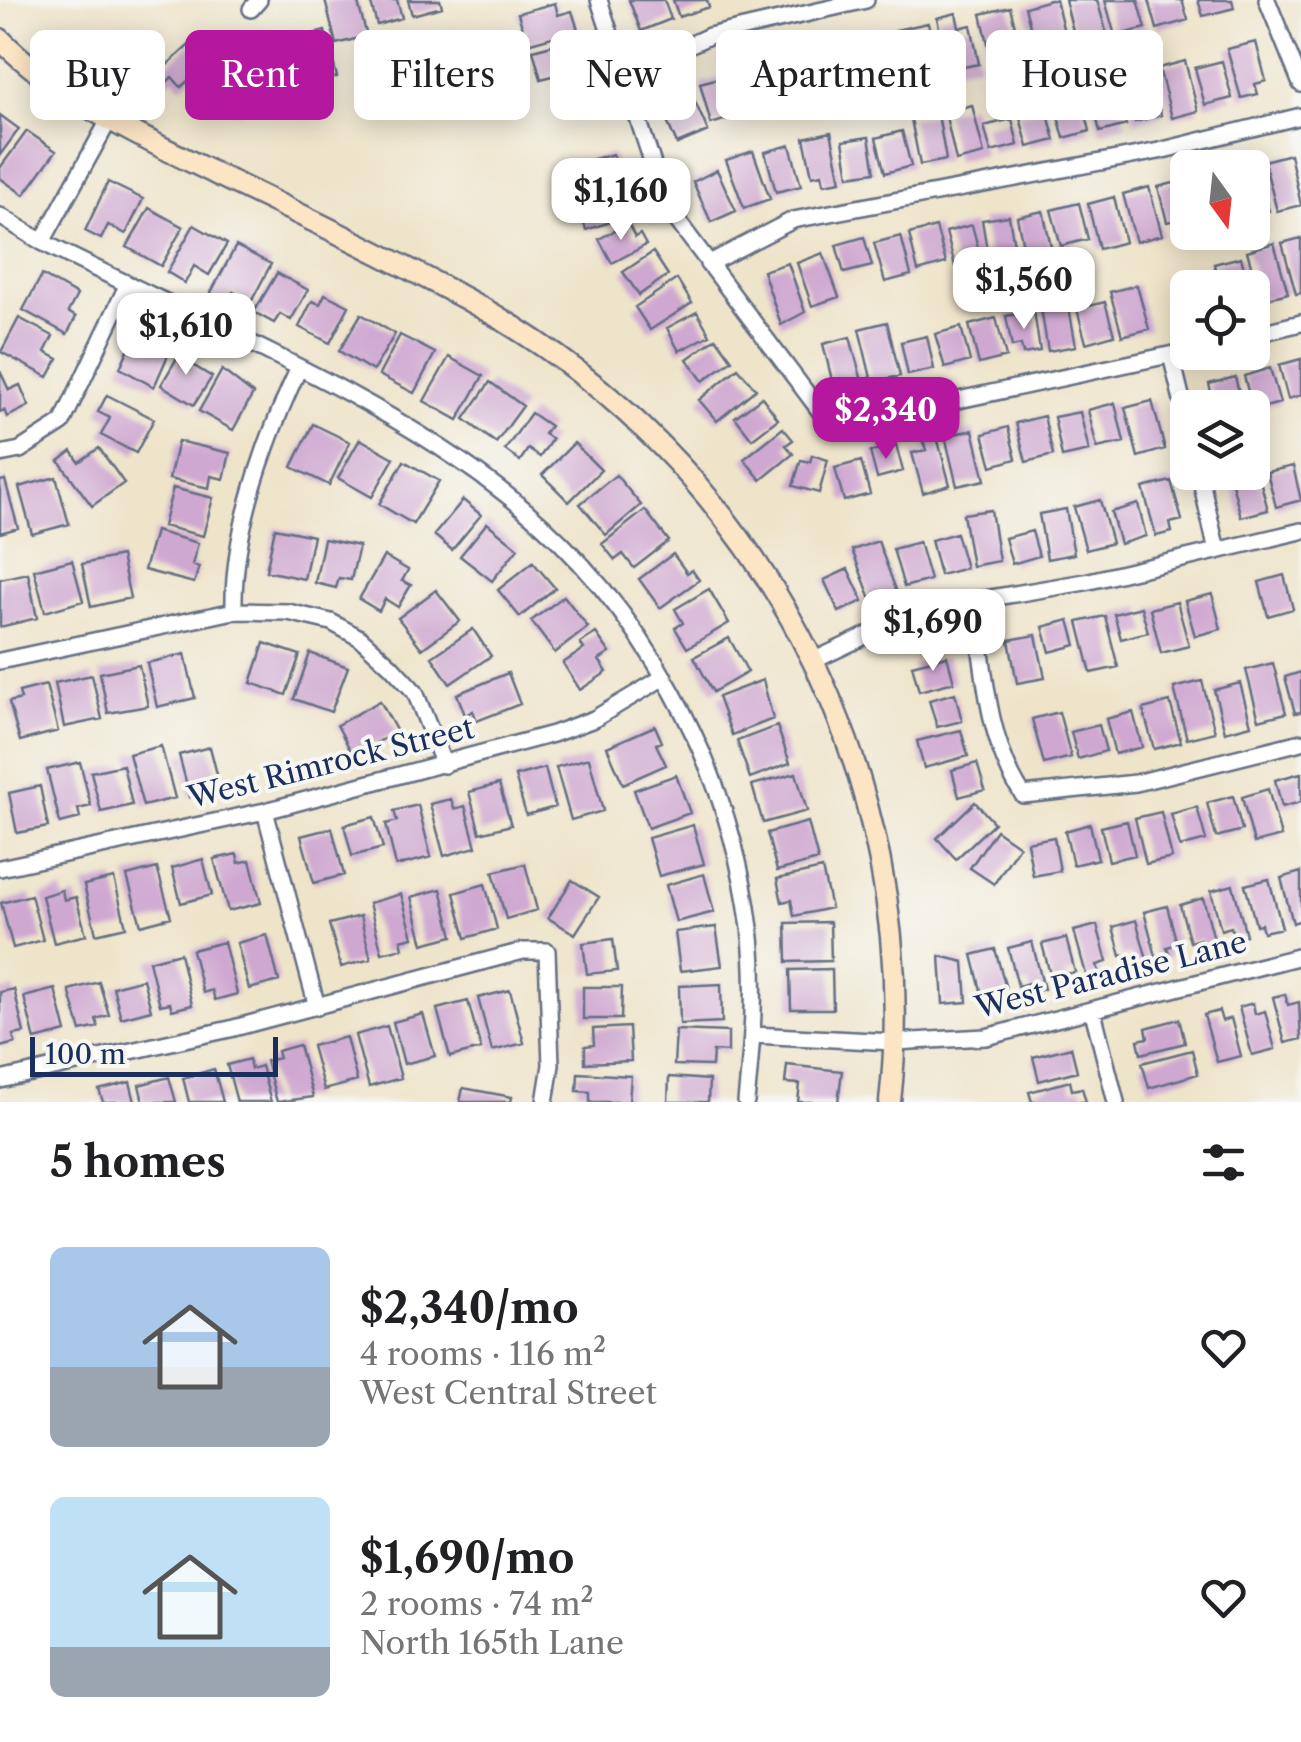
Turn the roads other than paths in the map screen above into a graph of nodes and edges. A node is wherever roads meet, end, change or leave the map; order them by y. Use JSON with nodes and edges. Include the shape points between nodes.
{"nodes":[{"id":1,"x":600,"y":0,"type":"edge"},
{"id":2,"x":866,"y":0,"type":"edge"},
{"id":3,"x":1268,"y":0,"type":"edge"},
{"id":4,"x":610,"y":30,"type":"edge"},
{"id":5,"x":0,"y":40,"type":"edge"},
{"id":6,"x":696,"y":42,"type":"edge"},
{"id":7,"x":1301,"y":84,"type":"edge"},
{"id":8,"x":1301,"y":116,"type":"edge"},
{"id":9,"x":639,"y":120,"type":"edge"},
{"id":10,"x":108,"y":122,"type":"junction"},
{"id":11,"x":0,"y":216,"type":"edge"},
{"id":12,"x":42,"y":242,"type":"junction"},
{"id":13,"x":708,"y":264,"type":"junction"},
{"id":14,"x":128,"y":286,"type":"junction"},
{"id":15,"x":1301,"y":322,"type":"edge"},
{"id":16,"x":1270,"y":330,"type":"edge"},
{"id":17,"x":1170,"y":355,"type":"edge"},
{"id":18,"x":298,"y":370,"type":"junction"},
{"id":19,"x":0,"y":454,"type":"edge"},
{"id":20,"x":1203,"y":490,"type":"edge"},
{"id":21,"x":1301,"y":531,"type":"edge"},
{"id":22,"x":1217,"y":551,"type":"junction"},
{"id":23,"x":974,"y":600,"type":"junction"},
{"id":24,"x":234,"y":611,"type":"junction"},
{"id":25,"x":815,"y":660,"type":"junction"},
{"id":26,"x":0,"y":661,"type":"edge"},
{"id":27,"x":664,"y":677,"type":"junction"},
{"id":28,"x":1301,"y":742,"type":"edge"},
{"id":29,"x":444,"y":764,"type":"junction"},
{"id":30,"x":265,"y":811,"type":"junction"},
{"id":31,"x":0,"y":868,"type":"edge"},
{"id":32,"x":1301,"y":956,"type":"edge"},
{"id":33,"x":317,"y":1007,"type":"junction"},
{"id":34,"x":1093,"y":1012,"type":"junction"},
{"id":35,"x":753,"y":1035,"type":"junction"},
{"id":36,"x":894,"y":1042,"type":"junction"},
{"id":37,"x":0,"y":1080,"type":"edge"},
{"id":38,"x":546,"y":1102,"type":"edge"},
{"id":39,"x":746,"y":1102,"type":"edge"},
{"id":40,"x":890,"y":1102,"type":"edge"},
{"id":41,"x":1116,"y":1102,"type":"edge"}],
"edges":[{"from":1,"to":4,"type":"street"},
{"from":2,"to":6,"type":"street"},
{"from":3,"to":7,"type":"street"},
{"from":5,"to":10,"type":"main road"},
{"from":8,"to":13,"type":"street","via":[[1159,151],[793,220]]},
{"from":9,"to":13,"type":"street","via":[[667,207]]},
{"from":10,"to":12,"type":"street"},
{"from":10,"to":25,"type":"main road","via":[[464,298],[598,386],[710,498],[763,569]]},
{"from":11,"to":12,"type":"street"},
{"from":12,"to":14,"type":"street"},
{"from":13,"to":17,"type":"street","via":[[832,427]]},
{"from":14,"to":18,"type":"street"},
{"from":14,"to":19,"type":"street","via":[[62,423],[20,450]]},
{"from":15,"to":16,"type":"street"},
{"from":18,"to":24,"type":"street","via":[[274,421],[250,509],[233,583]]},
{"from":18,"to":27,"type":"street","via":[[427,440],[514,501],[585,570]]},
{"from":20,"to":22,"type":"street"},
{"from":21,"to":22,"type":"street"},
{"from":22,"to":23,"type":"street"},
{"from":23,"to":25,"type":"street","via":[[920,610]]},
{"from":23,"to":28,"type":"street","via":[[1006,770],[1023,794],[1136,784]]},
{"from":24,"to":26,"type":"street"},
{"from":24,"to":29,"type":"street","via":[[288,612],[331,622],[360,638],[415,692]]},
{"from":25,"to":36,"type":"main road","via":[[860,776],[880,857],[896,983]]},
{"from":27,"to":29,"type":"street","name":"West Rimrock Street","via":[[594,718]]},
{"from":27,"to":35,"type":"street","via":[[700,746],[733,855],[749,925]]},
{"from":29,"to":30,"type":"street","name":"West Rimrock Street"},
{"from":30,"to":31,"type":"street","name":"West Rimrock Street"},
{"from":30,"to":33,"type":"street"},
{"from":32,"to":34,"type":"street","name":"West Paradise Lane"},
{"from":33,"to":37,"type":"street"},
{"from":33,"to":38,"type":"street","via":[[523,951],[547,951]]},
{"from":34,"to":36,"type":"street","name":"West Paradise Lane","via":[[986,1037]]},
{"from":34,"to":41,"type":"street"},
{"from":35,"to":36,"type":"street","name":"West Paradise Lane"},
{"from":35,"to":39,"type":"street"},
{"from":36,"to":40,"type":"main road"}]}
